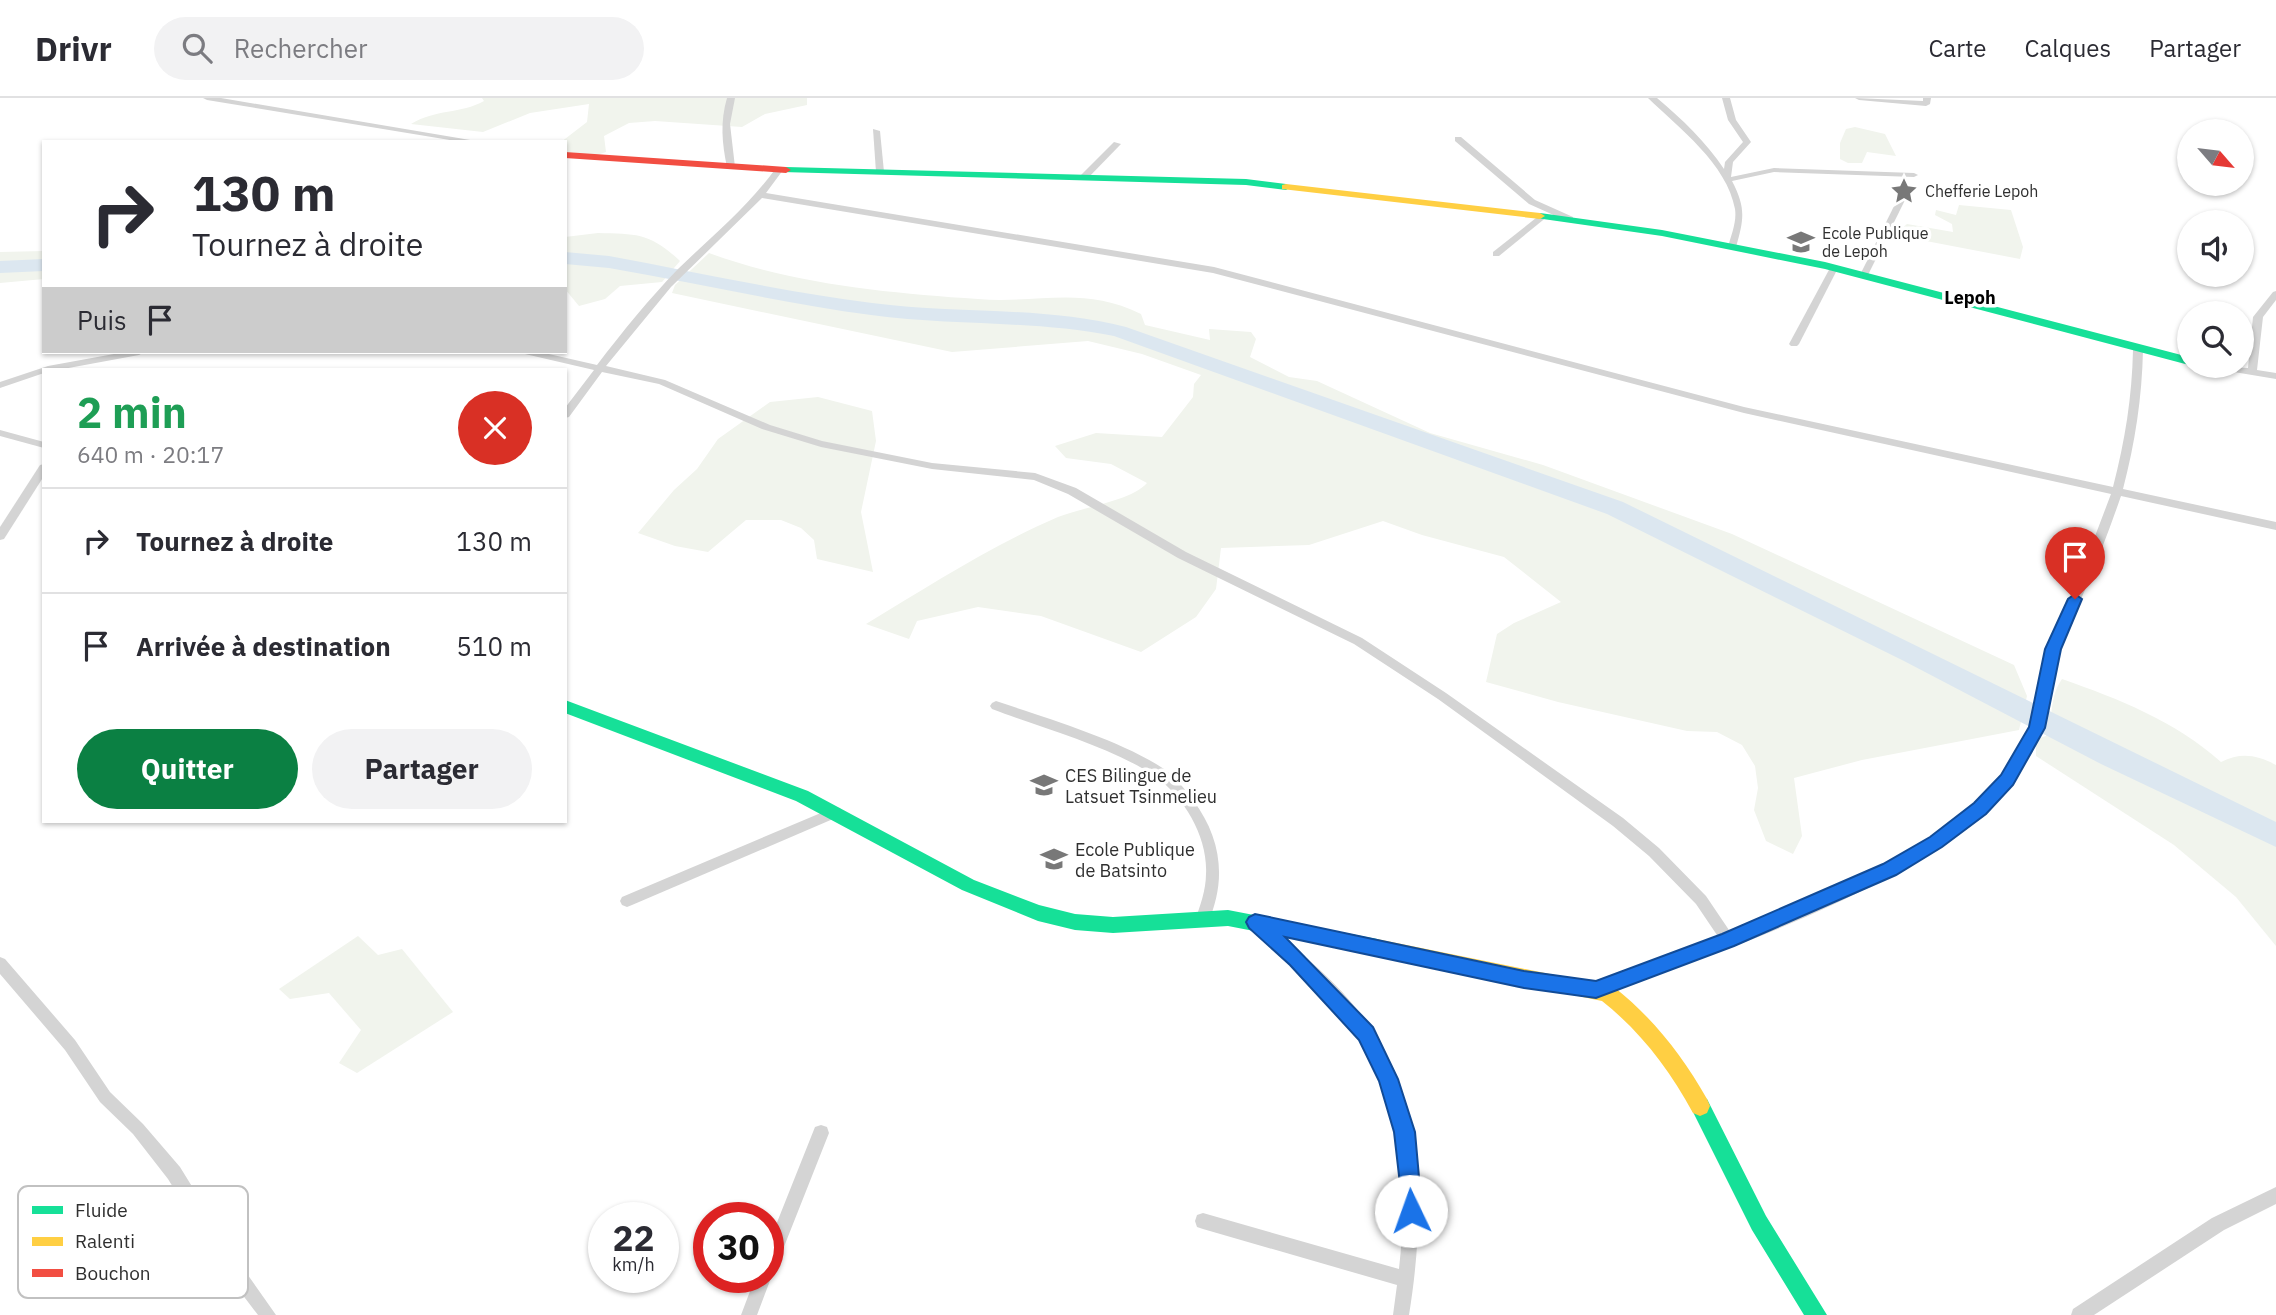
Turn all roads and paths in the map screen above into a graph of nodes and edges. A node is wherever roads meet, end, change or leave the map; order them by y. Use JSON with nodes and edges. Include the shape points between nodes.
{"nodes":[{"id":1,"x":207,"y":98,"type":"edge"},
{"id":2,"x":731,"y":98,"type":"edge"},
{"id":3,"x":1652,"y":98,"type":"edge"},
{"id":4,"x":1726,"y":98,"type":"edge"},
{"id":5,"x":1859,"y":98,"type":"edge"},
{"id":6,"x":1927,"y":98,"type":"edge"},
{"id":7,"x":876,"y":131,"type":"dead end"},
{"id":8,"x":1458,"y":139,"type":"dead end"},
{"id":9,"x":466,"y":140,"type":"edge"},
{"id":10,"x":1117,"y":144,"type":"dead end"},
{"id":11,"x":567,"y":155,"type":"edge"},
{"id":12,"x":730,"y":167,"type":"junction"},
{"id":13,"x":779,"y":170,"type":"junction"},
{"id":14,"x":880,"y":172,"type":"junction"},
{"id":15,"x":1914,"y":175,"type":"dead end"},
{"id":16,"x":1083,"y":178,"type":"junction"},
{"id":17,"x":1727,"y":180,"type":"junction"},
{"id":18,"x":762,"y":195,"type":"junction"},
{"id":19,"x":1902,"y":198,"type":"dead end"},
{"id":20,"x":1544,"y":216,"type":"junction"},
{"id":21,"x":1570,"y":219,"type":"junction"},
{"id":22,"x":1732,"y":247,"type":"junction"},
{"id":23,"x":1496,"y":254,"type":"dead end"},
{"id":24,"x":1834,"y":268,"type":"junction"},
{"id":25,"x":1864,"y":275,"type":"junction"},
{"id":26,"x":2276,"y":294,"type":"edge"},
{"id":27,"x":1794,"y":344,"type":"dead end"},
{"id":28,"x":2138,"y":350,"type":"junction"},
{"id":29,"x":129,"y":354,"type":"edge"},
{"id":30,"x":537,"y":354,"type":"edge"},
{"id":31,"x":2254,"y":354,"type":"edge"},
{"id":32,"x":2177,"y":358,"type":"edge"},
{"id":33,"x":599,"y":367,"type":"junction"},
{"id":34,"x":56,"y":368,"type":"edge"},
{"id":35,"x":42,"y":371,"type":"edge"},
{"id":36,"x":2254,"y":372,"type":"edge"},
{"id":37,"x":2276,"y":376,"type":"edge"},
{"id":38,"x":0,"y":385,"type":"edge"},
{"id":39,"x":567,"y":412,"type":"edge"},
{"id":40,"x":0,"y":433,"type":"edge"},
{"id":41,"x":42,"y":444,"type":"edge"},
{"id":42,"x":42,"y":470,"type":"edge"},
{"id":43,"x":2117,"y":490,"type":"junction"},
{"id":44,"x":2276,"y":526,"type":"edge"},
{"id":45,"x":0,"y":536,"type":"edge"},
{"id":46,"x":996,"y":706,"type":"dead end"},
{"id":47,"x":567,"y":707,"type":"edge"},
{"id":48,"x":835,"y":812,"type":"junction"},
{"id":49,"x":627,"y":901,"type":"dead end"},
{"id":50,"x":1202,"y":921,"type":"junction"},
{"id":51,"x":1255,"y":922,"type":"junction"},
{"id":52,"x":1728,"y":940,"type":"junction"},
{"id":53,"x":0,"y":964,"type":"edge"},
{"id":54,"x":1596,"y":990,"type":"junction"},
{"id":55,"x":821,"y":1133,"type":"dead end"},
{"id":56,"x":182,"y":1186,"type":"edge"},
{"id":57,"x":2276,"y":1195,"type":"edge"},
{"id":58,"x":1203,"y":1221,"type":"dead end"},
{"id":59,"x":784,"y":1226,"type":"edge"},
{"id":60,"x":1408,"y":1280,"type":"junction"},
{"id":61,"x":248,"y":1288,"type":"edge"},
{"id":62,"x":758,"y":1293,"type":"edge"},
{"id":63,"x":268,"y":1315,"type":"edge"},
{"id":64,"x":748,"y":1315,"type":"edge"},
{"id":65,"x":1401,"y":1315,"type":"edge"},
{"id":66,"x":1816,"y":1315,"type":"edge"},
{"id":67,"x":2079,"y":1315,"type":"edge"}],
"edges":[{"from":1,"to":9,"type":"street"},
{"from":2,"to":12,"type":"street","via":[[725,135]]},
{"from":3,"to":17,"type":"street"},
{"from":4,"to":17,"type":"street","via":[[1732,120],[1747,142],[1729,162]]},
{"from":5,"to":6,"type":"street","via":[[1926,104]]},
{"from":7,"to":14,"type":"street"},
{"from":8,"to":21,"type":"street","via":[[1532,202]]},
{"from":10,"to":16,"type":"street"},
{"from":11,"to":12,"type":"street"},
{"from":12,"to":13,"type":"street"},
{"from":13,"to":14,"type":"street"},
{"from":13,"to":18,"type":"street"},
{"from":14,"to":16,"type":"street"},
{"from":15,"to":17,"type":"street","via":[[1773,170]]},
{"from":16,"to":20,"type":"street","via":[[1246,181]]},
{"from":17,"to":22,"type":"street","via":[[1739,219]]},
{"from":18,"to":33,"type":"street","via":[[666,286]]},
{"from":18,"to":43,"type":"street","via":[[1214,270],[1744,410]]},
{"from":19,"to":25,"type":"street"},
{"from":20,"to":21,"type":"street"},
{"from":20,"to":23,"type":"street"},
{"from":21,"to":22,"type":"street"},
{"from":22,"to":24,"type":"street"},
{"from":24,"to":25,"type":"street"},
{"from":24,"to":27,"type":"street"},
{"from":25,"to":28,"type":"street"},
{"from":26,"to":31,"type":"street","via":[[2258,317]]},
{"from":28,"to":32,"type":"street"},
{"from":28,"to":43,"type":"street","via":[[2136,420]]},
{"from":29,"to":34,"type":"street"},
{"from":30,"to":33,"type":"street"},
{"from":33,"to":39,"type":"street"},
{"from":33,"to":52,"type":"street","via":[[662,382],[766,427],[821,444],[932,466],[1035,477],[1072,491],[1182,555],[1357,641],[1442,695],[1654,852],[1701,900]]},
{"from":35,"to":38,"type":"street"},
{"from":36,"to":37,"type":"street"},
{"from":40,"to":41,"type":"street"},
{"from":42,"to":45,"type":"street"},
{"from":43,"to":44,"type":"street"},
{"from":43,"to":52,"type":"street","via":[[2053,649],[2037,728],[2007,780],[1958,825],[1890,870]]},
{"from":46,"to":50,"type":"street","via":[[1135,760],[1174,786],[1212,847],[1212,895]]},
{"from":47,"to":48,"type":"street","via":[[755,775]]},
{"from":48,"to":49,"type":"street"},
{"from":48,"to":50,"type":"street","via":[[933,869],[1034,911],[1099,924]]},
{"from":50,"to":51,"type":"street"},
{"from":51,"to":54,"type":"street"},
{"from":51,"to":60,"type":"street","via":[[1297,959],[1366,1033],[1388,1079],[1405,1132],[1411,1191]]},
{"from":52,"to":54,"type":"street"},
{"from":53,"to":56,"type":"street"},
{"from":54,"to":66,"type":"street","via":[[1622,1002],[1651,1028]]},
{"from":55,"to":59,"type":"street"},
{"from":57,"to":67,"type":"street","via":[[2218,1224]]},
{"from":58,"to":60,"type":"street"},
{"from":60,"to":65,"type":"street"},
{"from":61,"to":63,"type":"street"},
{"from":62,"to":64,"type":"street"}]}
